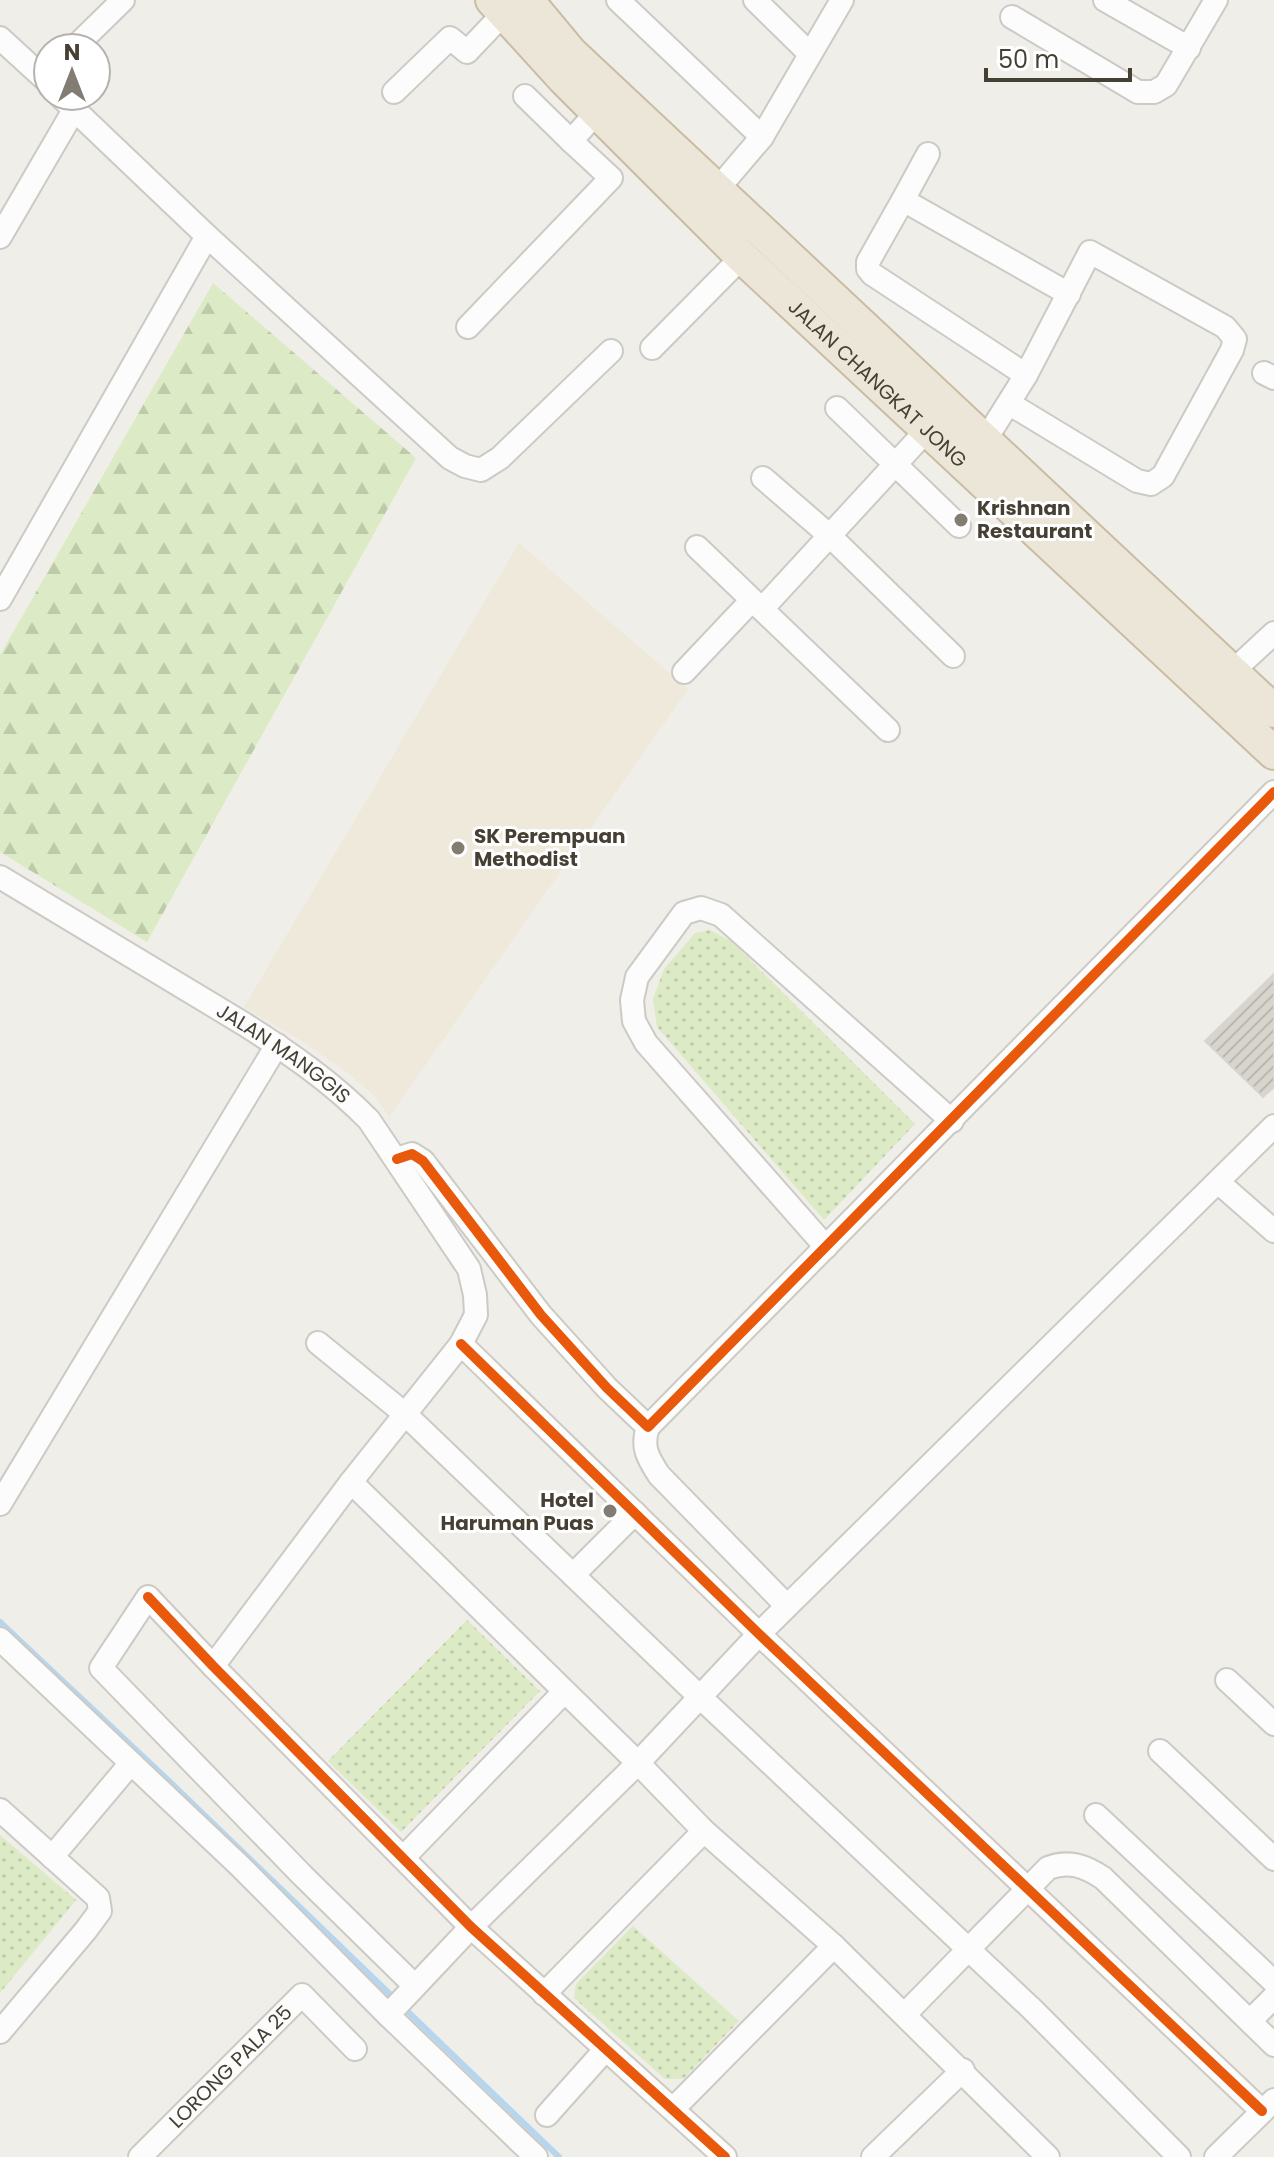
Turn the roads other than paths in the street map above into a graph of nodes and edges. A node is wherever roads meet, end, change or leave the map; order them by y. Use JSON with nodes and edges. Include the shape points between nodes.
{"nodes":[{"id":1,"x":618,"y":0,"type":"edge"},
{"id":2,"x":755,"y":0,"type":"edge"},
{"id":3,"x":842,"y":0,"type":"edge"},
{"id":4,"x":1105,"y":0,"type":"edge"},
{"id":5,"x":1216,"y":0,"type":"edge"},
{"id":6,"x":122,"y":1,"type":"edge"},
{"id":7,"x":508,"y":4,"type":"edge"},
{"id":8,"x":1012,"y":17,"type":"dead end"},
{"id":9,"x":90,"y":32,"type":"edge"},
{"id":10,"x":0,"y":38,"type":"edge"},
{"id":11,"x":1189,"y":48,"type":"junction"},
{"id":12,"x":810,"y":54,"type":"junction"},
{"id":13,"x":32,"y":65,"type":"edge"},
{"id":14,"x":394,"y":92,"type":"dead end"},
{"id":15,"x":525,"y":96,"type":"dead end"},
{"id":16,"x":62,"y":112,"type":"edge"},
{"id":17,"x":76,"y":112,"type":"edge"},
{"id":18,"x":597,"y":112,"type":"junction"},
{"id":19,"x":762,"y":137,"type":"junction"},
{"id":20,"x":571,"y":141,"type":"junction"},
{"id":21,"x":928,"y":154,"type":"dead end"},
{"id":22,"x":903,"y":200,"type":"junction"},
{"id":23,"x":707,"y":202,"type":"junction"},
{"id":24,"x":207,"y":236,"type":"junction"},
{"id":25,"x":0,"y":237,"type":"edge"},
{"id":26,"x":742,"y":257,"type":"junction"},
{"id":27,"x":1069,"y":294,"type":"junction"},
{"id":28,"x":468,"y":327,"type":"dead end"},
{"id":29,"x":652,"y":348,"type":"dead end"},
{"id":30,"x":611,"y":351,"type":"dead end"},
{"id":31,"x":1026,"y":375,"type":"junction"},
{"id":32,"x":1010,"y":404,"type":"junction"},
{"id":33,"x":837,"y":408,"type":"dead end"},
{"id":34,"x":926,"y":431,"type":"junction"},
{"id":35,"x":984,"y":442,"type":"junction"},
{"id":36,"x":895,"y":465,"type":"junction"},
{"id":37,"x":763,"y":478,"type":"dead end"},
{"id":38,"x":959,"y":526,"type":"dead end"},
{"id":39,"x":830,"y":536,"type":"junction"},
{"id":40,"x":697,"y":547,"type":"dead end"},
{"id":41,"x":0,"y":599,"type":"edge"},
{"id":42,"x":757,"y":605,"type":"junction"},
{"id":43,"x":1274,"y":633,"type":"edge"},
{"id":44,"x":953,"y":656,"type":"dead end"},
{"id":45,"x":684,"y":672,"type":"dead end"},
{"id":46,"x":1232,"y":672,"type":"junction"},
{"id":47,"x":1274,"y":711,"type":"edge"},
{"id":48,"x":888,"y":730,"type":"dead end"},
{"id":49,"x":1274,"y":753,"type":"edge"},
{"id":50,"x":1274,"y":792,"type":"edge"},
{"id":51,"x":0,"y":877,"type":"edge"},
{"id":52,"x":277,"y":1045,"type":"junction"},
{"id":53,"x":952,"y":1121,"type":"junction"},
{"id":54,"x":1274,"y":1126,"type":"edge"},
{"id":55,"x":397,"y":1159,"type":"junction"},
{"id":56,"x":1218,"y":1182,"type":"junction"},
{"id":57,"x":1274,"y":1231,"type":"edge"},
{"id":58,"x":826,"y":1247,"type":"junction"},
{"id":59,"x":318,"y":1343,"type":"dead end"},
{"id":60,"x":461,"y":1344,"type":"junction"},
{"id":61,"x":405,"y":1414,"type":"junction"},
{"id":62,"x":648,"y":1427,"type":"junction"},
{"id":63,"x":351,"y":1482,"type":"junction"},
{"id":64,"x":0,"y":1504,"type":"edge"},
{"id":65,"x":635,"y":1513,"type":"junction"},
{"id":66,"x":573,"y":1575,"type":"junction"},
{"id":67,"x":787,"y":1606,"type":"junction"},
{"id":68,"x":759,"y":1634,"type":"junction"},
{"id":69,"x":0,"y":1639,"type":"edge"},
{"id":70,"x":213,"y":1666,"type":"junction"},
{"id":71,"x":1227,"y":1680,"type":"dead end"},
{"id":72,"x":564,"y":1692,"type":"junction"},
{"id":73,"x":700,"y":1697,"type":"junction"},
{"id":74,"x":1274,"y":1724,"type":"edge"},
{"id":75,"x":1160,"y":1751,"type":"dead end"},
{"id":76,"x":131,"y":1763,"type":"junction"},
{"id":77,"x":638,"y":1763,"type":"junction"},
{"id":78,"x":0,"y":1810,"type":"edge"},
{"id":79,"x":1096,"y":1815,"type":"dead end"},
{"id":80,"x":704,"y":1831,"type":"junction"},
{"id":81,"x":52,"y":1857,"type":"junction"},
{"id":82,"x":403,"y":1858,"type":"junction"},
{"id":83,"x":1274,"y":1859,"type":"edge"},
{"id":84,"x":1028,"y":1887,"type":"junction"},
{"id":85,"x":471,"y":1927,"type":"junction"},
{"id":86,"x":834,"y":1946,"type":"junction"},
{"id":87,"x":969,"y":1950,"type":"junction"},
{"id":88,"x":1274,"y":1982,"type":"edge"},
{"id":89,"x":413,"y":1988,"type":"junction"},
{"id":90,"x":544,"y":1994,"type":"junction"},
{"id":91,"x":1274,"y":1997,"type":"edge"},
{"id":92,"x":390,"y":2013,"type":"junction"},
{"id":93,"x":905,"y":2014,"type":"junction"},
{"id":94,"x":1250,"y":2021,"type":"junction"},
{"id":95,"x":0,"y":2032,"type":"edge"},
{"id":96,"x":1274,"y":2045,"type":"edge"},
{"id":97,"x":355,"y":2049,"type":"dead end"},
{"id":98,"x":605,"y":2050,"type":"junction"},
{"id":99,"x":963,"y":2070,"type":"junction"},
{"id":100,"x":1268,"y":2105,"type":"edge"},
{"id":101,"x":673,"y":2109,"type":"junction"},
{"id":102,"x":547,"y":2115,"type":"dead end"},
{"id":103,"x":140,"y":2157,"type":"edge"},
{"id":104,"x":535,"y":2157,"type":"edge"},
{"id":105,"x":725,"y":2157,"type":"edge"},
{"id":106,"x":873,"y":2157,"type":"edge"},
{"id":107,"x":1048,"y":2157,"type":"edge"},
{"id":108,"x":1179,"y":2157,"type":"edge"},
{"id":109,"x":1216,"y":2157,"type":"edge"}],
"edges":[{"from":1,"to":19,"type":"street"},
{"from":2,"to":12,"type":"street"},
{"from":3,"to":12,"type":"street"},
{"from":4,"to":11,"type":"street"},
{"from":5,"to":11,"type":"street"},
{"from":6,"to":9,"type":"street"},
{"from":7,"to":14,"type":"street","via":[[467,52],[450,38]]},
{"from":7,"to":18,"type":"highway","name":"JALAN CHANGKAT JONG"},
{"from":7,"to":23,"type":"highway","name":"JALAN CHANGKAT JONG","via":[[571,53]]},
{"from":8,"to":11,"type":"street","via":[[1138,92],[1166,85]]},
{"from":10,"to":13,"type":"street"},
{"from":12,"to":19,"type":"street"},
{"from":15,"to":20,"type":"street"},
{"from":16,"to":25,"type":"street"},
{"from":17,"to":24,"type":"street"},
{"from":18,"to":20,"type":"street"},
{"from":18,"to":23,"type":"highway","name":"JALAN CHANGKAT JONG"},
{"from":19,"to":23,"type":"street"},
{"from":20,"to":28,"type":"street","via":[[611,178]]},
{"from":21,"to":22,"type":"street"},
{"from":22,"to":27,"type":"street"},
{"from":22,"to":31,"type":"street","via":[[868,269]]},
{"from":23,"to":26,"type":"highway","name":"JALAN CHANGKAT JONG"},
{"from":23,"to":35,"type":"highway","name":"JALAN CHANGKAT JONG"},
{"from":24,"to":30,"type":"street","via":[[450,458],[465,466],[481,470],[500,458]]},
{"from":24,"to":41,"type":"street"},
{"from":26,"to":29,"type":"street"},
{"from":26,"to":34,"type":"highway","name":"JALAN CHANGKAT JONG"},
{"from":27,"to":31,"type":"street"},
{"from":27,"to":32,"type":"street","via":[[1090,252],[1225,327],[1235,339],[1232,350],[1163,476],[1151,484],[1137,481]]},
{"from":31,"to":32,"type":"street"},
{"from":32,"to":35,"type":"street"},
{"from":33,"to":36,"type":"street"},
{"from":34,"to":36,"type":"street"},
{"from":34,"to":49,"type":"highway","name":"JALAN CHANGKAT JONG"},
{"from":35,"to":46,"type":"highway","name":"JALAN CHANGKAT JONG"},
{"from":36,"to":38,"type":"street"},
{"from":36,"to":39,"type":"street"},
{"from":37,"to":39,"type":"street"},
{"from":39,"to":42,"type":"street"},
{"from":39,"to":44,"type":"street"},
{"from":40,"to":42,"type":"street"},
{"from":42,"to":45,"type":"street"},
{"from":42,"to":48,"type":"street"},
{"from":43,"to":46,"type":"street"},
{"from":46,"to":47,"type":"highway","name":"JALAN CHANGKAT JONG"},
{"from":50,"to":53,"type":"street"},
{"from":51,"to":52,"type":"street","name":"JALAN MANGGIS"},
{"from":52,"to":55,"type":"street","name":"JALAN MANGGIS","via":[[349,1099]]},
{"from":52,"to":64,"type":"street"},
{"from":53,"to":58,"type":"street"},
{"from":53,"to":58,"type":"street","via":[[721,915],[701,908],[684,913],[637,977],[634,1021],[646,1043]]},
{"from":54,"to":56,"type":"street"},
{"from":55,"to":60,"type":"street","name":"JALAN MANGGIS","via":[[469,1269],[476,1315]]},
{"from":55,"to":62,"type":"street","via":[[412,1154],[423,1161],[541,1315]]},
{"from":56,"to":57,"type":"street"},
{"from":56,"to":67,"type":"street"},
{"from":58,"to":62,"type":"street"},
{"from":59,"to":61,"type":"street"},
{"from":60,"to":61,"type":"street"},
{"from":60,"to":65,"type":"street"},
{"from":61,"to":63,"type":"street"},
{"from":61,"to":66,"type":"street"},
{"from":62,"to":67,"type":"street","via":[[643,1440],[659,1475]]},
{"from":63,"to":70,"type":"street"},
{"from":63,"to":72,"type":"street"},
{"from":65,"to":66,"type":"street"},
{"from":65,"to":68,"type":"street"},
{"from":66,"to":73,"type":"street"},
{"from":67,"to":68,"type":"street"},
{"from":68,"to":73,"type":"street"},
{"from":68,"to":84,"type":"street"},
{"from":69,"to":76,"type":"street"},
{"from":70,"to":82,"type":"street"},
{"from":70,"to":89,"type":"street","via":[[148,1597],[101,1668]]},
{"from":71,"to":74,"type":"street"},
{"from":72,"to":77,"type":"street"},
{"from":72,"to":82,"type":"street"},
{"from":73,"to":77,"type":"street"},
{"from":73,"to":87,"type":"street"},
{"from":75,"to":83,"type":"street"},
{"from":76,"to":81,"type":"street"},
{"from":76,"to":92,"type":"street"},
{"from":77,"to":80,"type":"street"},
{"from":77,"to":85,"type":"street"},
{"from":78,"to":81,"type":"street"},
{"from":79,"to":88,"type":"street"},
{"from":80,"to":86,"type":"street"},
{"from":80,"to":90,"type":"street"},
{"from":81,"to":95,"type":"street","via":[[98,1898],[100,1911]]},
{"from":82,"to":85,"type":"street"},
{"from":84,"to":87,"type":"street"},
{"from":84,"to":94,"type":"street","via":[[1058,1864],[1086,1867]]},
{"from":84,"to":100,"type":"street"},
{"from":85,"to":89,"type":"street"},
{"from":85,"to":90,"type":"street"},
{"from":86,"to":93,"type":"street"},
{"from":86,"to":101,"type":"street"},
{"from":87,"to":93,"type":"street"},
{"from":87,"to":108,"type":"street"},
{"from":89,"to":92,"type":"street"},
{"from":90,"to":98,"type":"street"},
{"from":91,"to":94,"type":"street"},
{"from":92,"to":104,"type":"street"},
{"from":93,"to":99,"type":"street"},
{"from":94,"to":96,"type":"street"},
{"from":97,"to":103,"type":"street","name":"LORONG PALA 25","via":[[302,1995]]},
{"from":98,"to":101,"type":"street"},
{"from":98,"to":102,"type":"street"},
{"from":99,"to":106,"type":"street"},
{"from":99,"to":107,"type":"street"},
{"from":100,"to":109,"type":"street"},
{"from":101,"to":105,"type":"street"}]}
